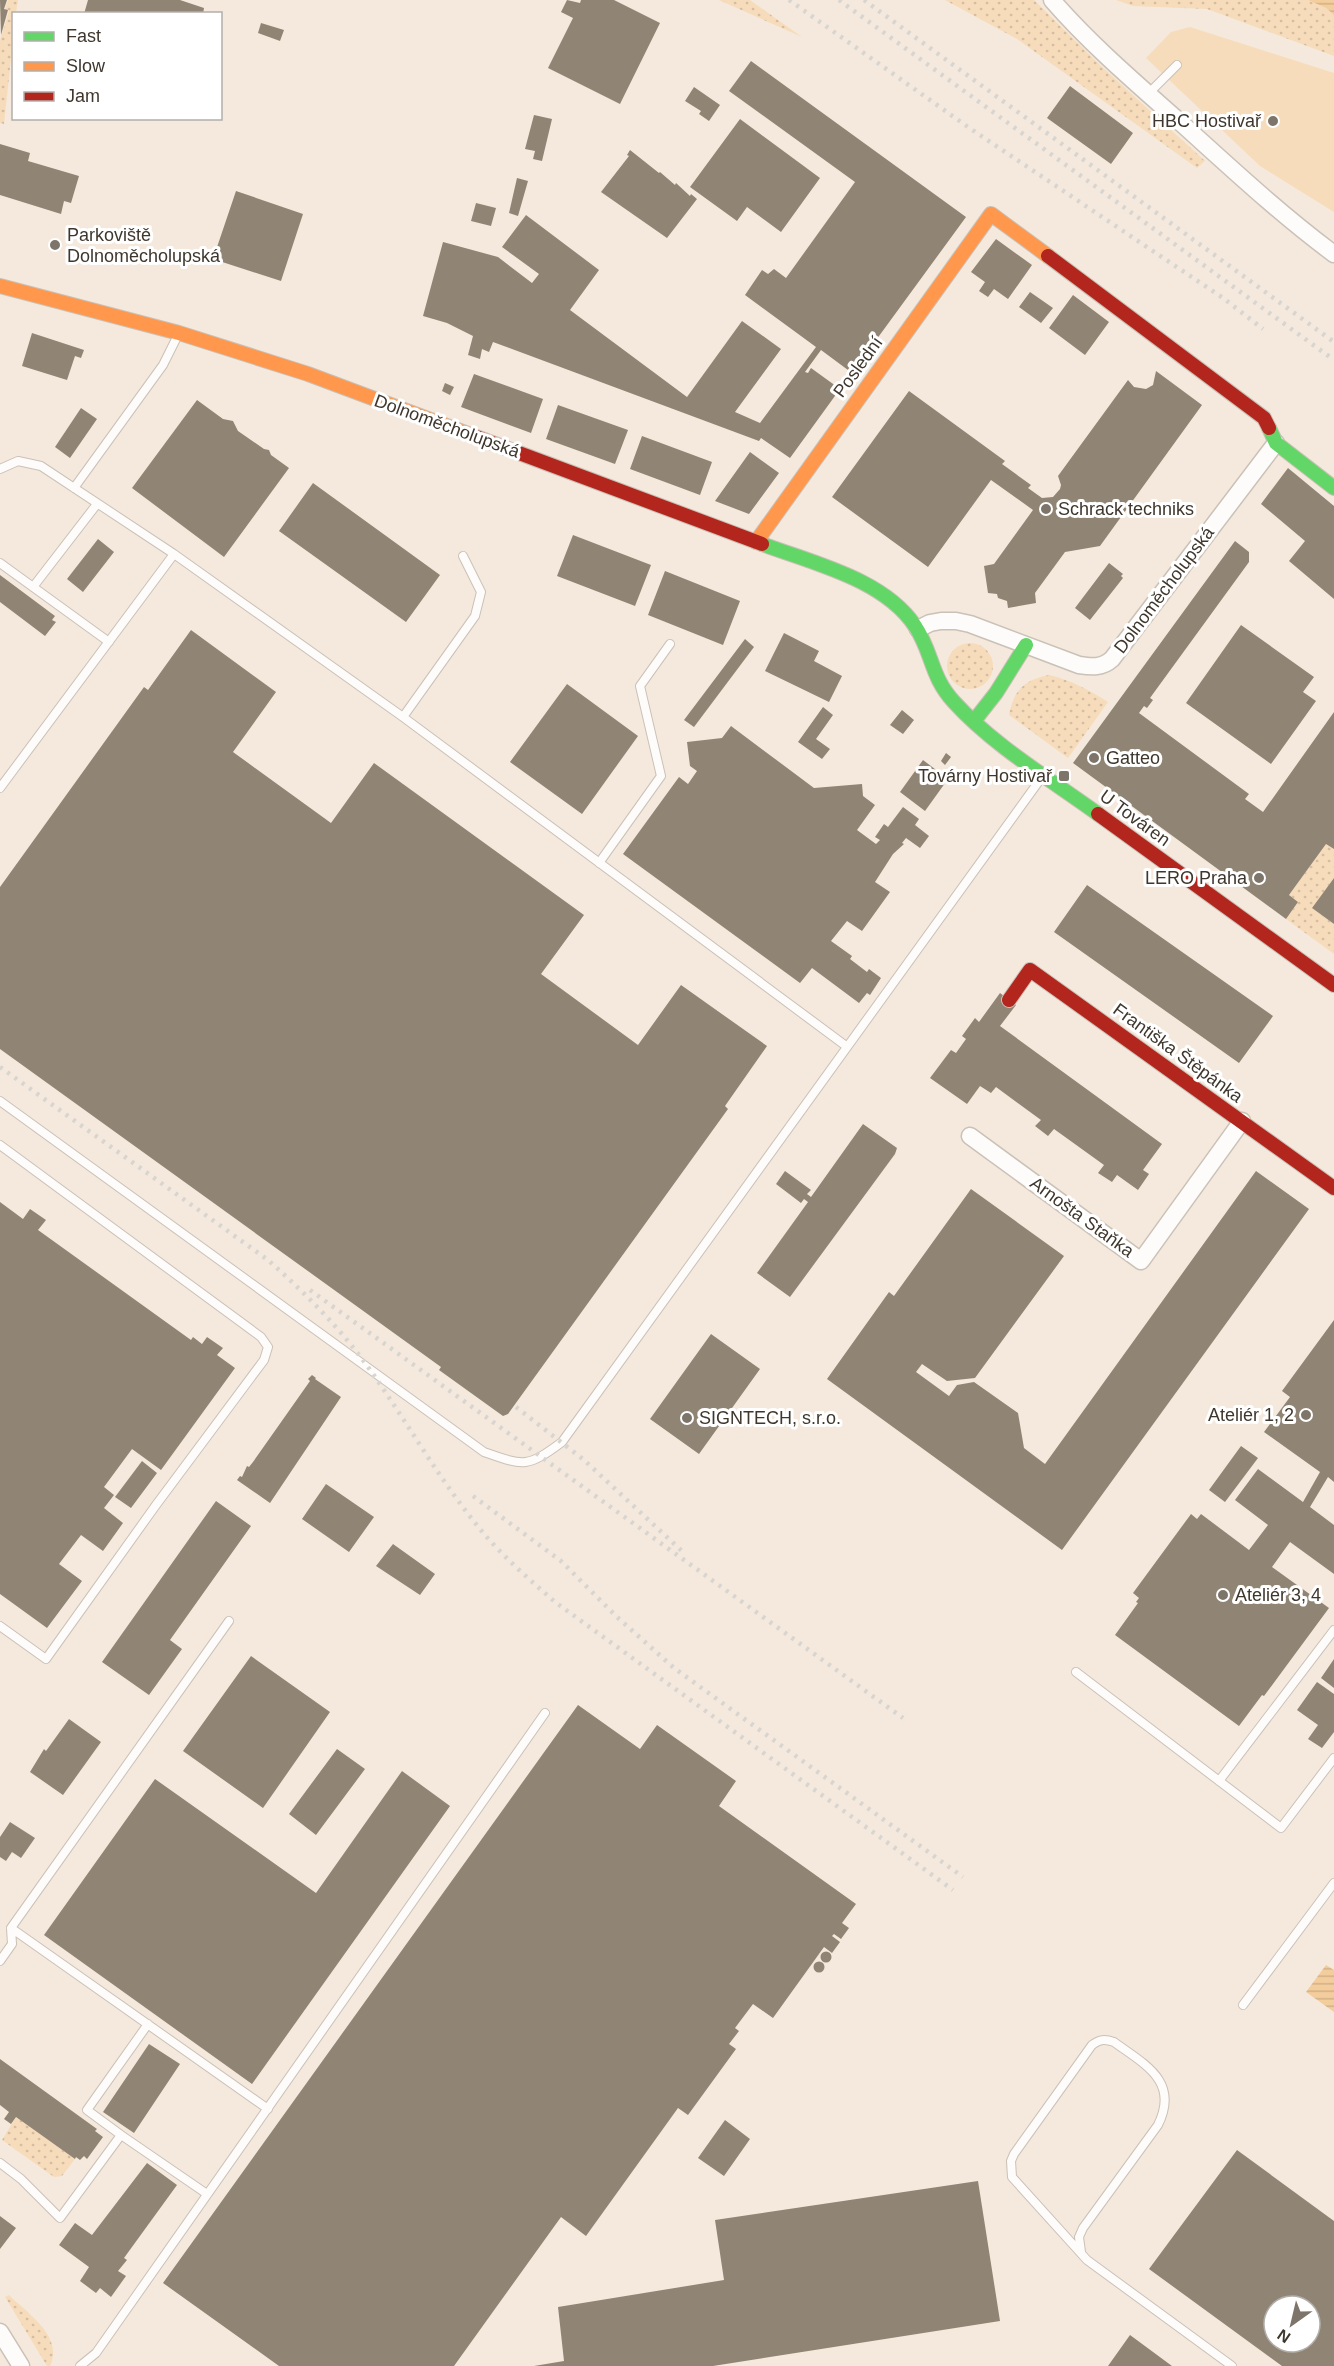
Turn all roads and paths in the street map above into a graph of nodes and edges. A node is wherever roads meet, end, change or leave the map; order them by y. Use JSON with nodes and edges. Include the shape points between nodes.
{"nodes":[{"id":1,"x":1052,"y":0,"type":"edge"},
{"id":2,"x":1177,"y":65,"type":"dead end"},
{"id":3,"x":1148,"y":94,"type":"junction"},
{"id":4,"x":1334,"y":254,"type":"edge"},
{"id":5,"x":0,"y":286,"type":"edge"},
{"id":6,"x":179,"y":333,"type":"junction"},
{"id":7,"x":1276,"y":443,"type":"junction"},
{"id":8,"x":0,"y":469,"type":"edge"},
{"id":9,"x":74,"y":488,"type":"junction"},
{"id":10,"x":1334,"y":488,"type":"edge"},
{"id":11,"x":97,"y":504,"type":"junction"},
{"id":12,"x":756,"y":542,"type":"junction"},
{"id":13,"x":174,"y":554,"type":"junction"},
{"id":14,"x":463,"y":556,"type":"dead end"},
{"id":15,"x":0,"y":563,"type":"edge"},
{"id":16,"x":33,"y":587,"type":"junction"},
{"id":17,"x":885,"y":596,"type":"joint"},
{"id":18,"x":918,"y":629,"type":"junction"},
{"id":19,"x":109,"y":642,"type":"junction"},
{"id":20,"x":670,"y":644,"type":"dead end"},
{"id":21,"x":1026,"y":645,"type":"junction"},
{"id":22,"x":403,"y":717,"type":"junction"},
{"id":23,"x":974,"y":721,"type":"junction"},
{"id":24,"x":1044,"y":774,"type":"junction"},
{"id":25,"x":0,"y":788,"type":"edge"},
{"id":26,"x":599,"y":863,"type":"junction"},
{"id":27,"x":1334,"y":986,"type":"edge"},
{"id":28,"x":1009,"y":1000,"type":"dead end"},
{"id":29,"x":846,"y":1046,"type":"junction"},
{"id":30,"x":0,"y":1101,"type":"edge"},
{"id":31,"x":1242,"y":1121,"type":"junction"},
{"id":32,"x":970,"y":1136,"type":"dead end"},
{"id":33,"x":0,"y":1145,"type":"edge"},
{"id":34,"x":1334,"y":1188,"type":"edge"},
{"id":35,"x":229,"y":1621,"type":"dead end"},
{"id":36,"x":0,"y":1626,"type":"edge"},
{"id":37,"x":1334,"y":1630,"type":"edge"},
{"id":38,"x":1076,"y":1672,"type":"dead end"},
{"id":39,"x":545,"y":1713,"type":"dead end"},
{"id":40,"x":1334,"y":1758,"type":"edge"},
{"id":41,"x":1219,"y":1782,"type":"junction"},
{"id":42,"x":1334,"y":1883,"type":"edge"},
{"id":43,"x":11,"y":1928,"type":"junction"},
{"id":44,"x":0,"y":1961,"type":"edge"},
{"id":45,"x":1243,"y":2005,"type":"dead end"},
{"id":46,"x":148,"y":2024,"type":"junction"},
{"id":47,"x":268,"y":2109,"type":"junction"},
{"id":48,"x":121,"y":2135,"type":"junction"},
{"id":49,"x":0,"y":2163,"type":"edge"},
{"id":50,"x":207,"y":2194,"type":"junction"},
{"id":51,"x":1081,"y":2252,"type":"junction"},
{"id":52,"x":0,"y":2332,"type":"edge"},
{"id":53,"x":21,"y":2366,"type":"edge"},
{"id":54,"x":80,"y":2366,"type":"edge"},
{"id":55,"x":1232,"y":2366,"type":"edge"}],
"edges":[{"from":1,"to":3,"type":"street"},
{"from":2,"to":3,"type":"lane"},
{"from":3,"to":4,"type":"street","via":[[1291,222]]},
{"from":5,"to":6,"type":"street","name":"Dolnoměcholupská"},
{"from":6,"to":9,"type":"lane","via":[[163,365]]},
{"from":6,"to":12,"type":"street","name":"Dolnoměcholupská","via":[[309,374]]},
{"from":7,"to":10,"type":"street"},
{"from":7,"to":12,"type":"street","name":"Poslední","via":[[1264,418],[991,214]]},
{"from":7,"to":21,"type":"street","name":"Dolnoměcholupská","via":[[1106,664],[1079,665]]},
{"from":8,"to":9,"type":"lane","via":[[18,461],[41,466]]},
{"from":9,"to":11,"type":"lane"},
{"from":11,"to":13,"type":"lane"},
{"from":11,"to":16,"type":"lane"},
{"from":12,"to":17,"type":"street","name":"Dolnoměcholupská","via":[[863,582]]},
{"from":13,"to":19,"type":"lane"},
{"from":13,"to":22,"type":"lane"},
{"from":14,"to":22,"type":"lane","via":[[482,592],[475,616]]},
{"from":15,"to":16,"type":"lane"},
{"from":16,"to":19,"type":"lane"},
{"from":17,"to":18,"type":"street","name":"U Továren"},
{"from":18,"to":21,"type":"street","name":"Dolnoměcholupská","via":[[930,623],[956,621]]},
{"from":18,"to":23,"type":"street","name":"U Továren","via":[[938,683]]},
{"from":19,"to":25,"type":"lane"},
{"from":20,"to":26,"type":"lane","via":[[640,686],[660,776]]},
{"from":21,"to":23,"type":"street"},
{"from":22,"to":26,"type":"lane"},
{"from":23,"to":24,"type":"street","name":"U Továren"},
{"from":24,"to":27,"type":"street","name":"U Továren"},
{"from":24,"to":29,"type":"lane"},
{"from":26,"to":29,"type":"lane"},
{"from":28,"to":31,"type":"street","name":"Františka Štěpánka","via":[[1030,970]]},
{"from":29,"to":30,"type":"lane","via":[[562,1442],[538,1460],[518,1464],[484,1452]]},
{"from":31,"to":32,"type":"street","name":"Arnošta Staňka","via":[[1141,1261]]},
{"from":31,"to":34,"type":"street","name":"Františka Štěpánka"},
{"from":33,"to":36,"type":"lane","via":[[261,1337],[268,1347],[264,1360],[46,1659]]},
{"from":35,"to":43,"type":"lane"},
{"from":37,"to":41,"type":"lane"},
{"from":38,"to":41,"type":"lane"},
{"from":39,"to":47,"type":"lane"},
{"from":40,"to":41,"type":"lane","via":[[1281,1828]]},
{"from":42,"to":45,"type":"lane"},
{"from":43,"to":44,"type":"lane","via":[[12,1944]]},
{"from":43,"to":46,"type":"lane"},
{"from":46,"to":47,"type":"lane"},
{"from":46,"to":48,"type":"lane","via":[[87,2110]]},
{"from":47,"to":50,"type":"lane"},
{"from":48,"to":49,"type":"lane","via":[[60,2218]]},
{"from":48,"to":50,"type":"lane"},
{"from":50,"to":54,"type":"lane","via":[[96,2353]]},
{"from":51,"to":51,"type":"lane","via":[[1079,2237],[1083,2228],[1158,2125],[1165,2103],[1164,2089],[1153,2071],[1114,2042],[1099,2040],[1011,2161],[1017,2185]]},
{"from":51,"to":55,"type":"lane"},
{"from":52,"to":53,"type":"street"}]}
